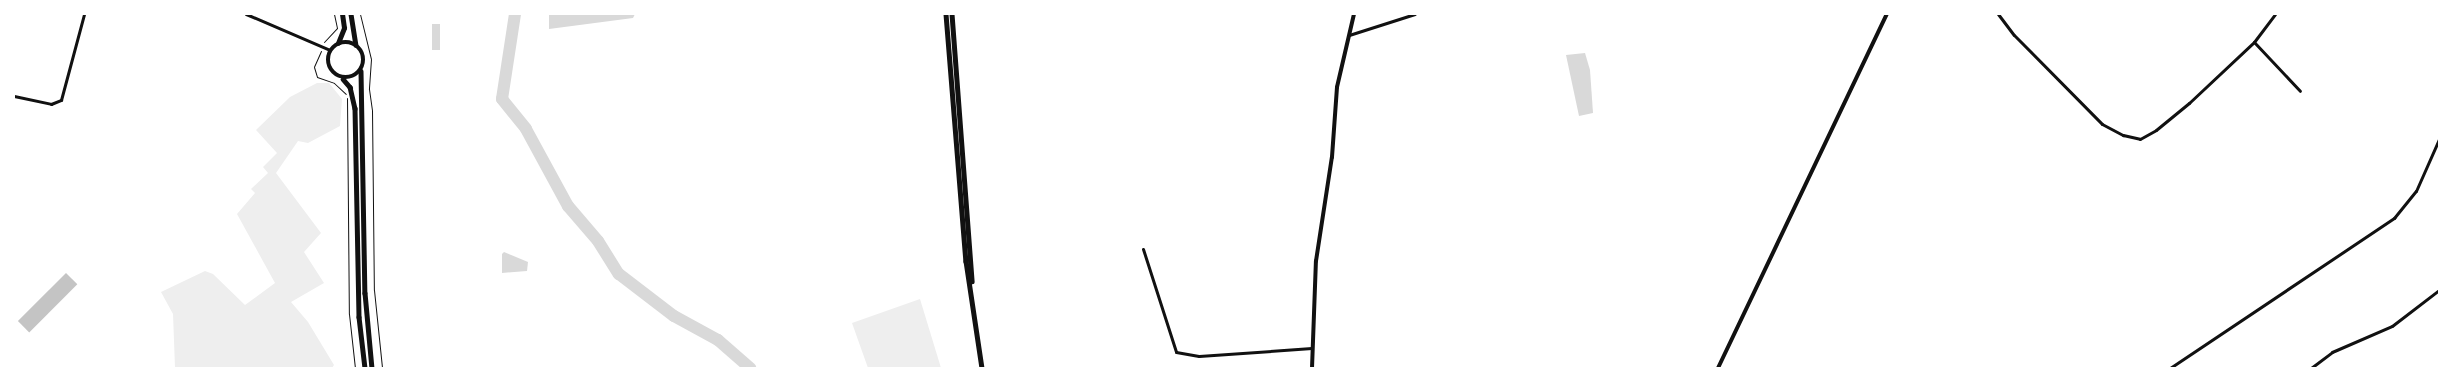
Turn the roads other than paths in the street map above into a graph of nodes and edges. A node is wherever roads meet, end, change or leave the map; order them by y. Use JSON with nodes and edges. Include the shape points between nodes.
{"nodes":[{"id":1,"x":84,"y":14,"type":"edge"},
{"id":2,"x":246,"y":14,"type":"edge"},
{"id":3,"x":342,"y":14,"type":"edge"},
{"id":4,"x":351,"y":14,"type":"edge"},
{"id":5,"x":946,"y":14,"type":"edge"},
{"id":6,"x":952,"y":14,"type":"edge"},
{"id":7,"x":1354,"y":14,"type":"edge"},
{"id":8,"x":1415,"y":14,"type":"edge"},
{"id":9,"x":1887,"y":14,"type":"edge"},
{"id":10,"x":1998,"y":14,"type":"edge"},
{"id":11,"x":2275,"y":14,"type":"edge"},
{"id":12,"x":1349,"y":35,"type":"junction"},
{"id":13,"x":2254,"y":42,"type":"junction"},
{"id":14,"x":338,"y":43,"type":"junction"},
{"id":15,"x":356,"y":45,"type":"junction"},
{"id":16,"x":330,"y":50,"type":"junction"},
{"id":17,"x":360,"y":71,"type":"junction"},
{"id":18,"x":343,"y":78,"type":"junction"},
{"id":19,"x":2300,"y":92,"type":"dead end"},
{"id":20,"x":14,"y":96,"type":"edge"},
{"id":21,"x":2439,"y":139,"type":"edge"},
{"id":22,"x":1143,"y":249,"type":"dead end"},
{"id":23,"x":2439,"y":290,"type":"edge"},
{"id":24,"x":972,"y":302,"type":"junction"},
{"id":25,"x":1312,"y":348,"type":"junction"},
{"id":26,"x":364,"y":368,"type":"edge"},
{"id":27,"x":372,"y":368,"type":"edge"},
{"id":28,"x":982,"y":368,"type":"edge"},
{"id":29,"x":1312,"y":368,"type":"edge"},
{"id":30,"x":1718,"y":368,"type":"edge"},
{"id":31,"x":2170,"y":368,"type":"edge"},
{"id":32,"x":2311,"y":368,"type":"edge"}],
"edges":[{"from":1,"to":20,"type":"street","via":[[61,100],[54,104]]},
{"from":2,"to":16,"type":"street"},
{"from":3,"to":14,"type":"main road","via":[[344,28]]},
{"from":4,"to":15,"type":"main road"},
{"from":5,"to":24,"type":"main road"},
{"from":6,"to":24,"type":"main road"},
{"from":7,"to":12,"type":"street"},
{"from":8,"to":12,"type":"street"},
{"from":9,"to":30,"type":"street"},
{"from":10,"to":13,"type":"street","via":[[2014,35],[2102,124],[2123,135],[2140,139],[2163,125]]},
{"from":11,"to":13,"type":"street"},
{"from":12,"to":25,"type":"street","via":[[1337,87],[1332,157],[1316,261]]},
{"from":13,"to":19,"type":"street"},
{"from":14,"to":15,"type":"main road"},
{"from":14,"to":16,"type":"main road"},
{"from":15,"to":17,"type":"main road","via":[[363,54]]},
{"from":16,"to":18,"type":"main road","via":[[327,60],[330,70]]},
{"from":17,"to":18,"type":"main road"},
{"from":17,"to":27,"type":"main road","via":[[365,293]]},
{"from":18,"to":26,"type":"main road","via":[[350,88],[355,108],[359,317]]},
{"from":21,"to":31,"type":"street","via":[[2416,191],[2394,218]]},
{"from":22,"to":25,"type":"street","via":[[1176,352],[1199,356]]},
{"from":23,"to":32,"type":"street","via":[[2392,326],[2332,352]]},
{"from":24,"to":28,"type":"main road"},
{"from":25,"to":29,"type":"street"}]}
